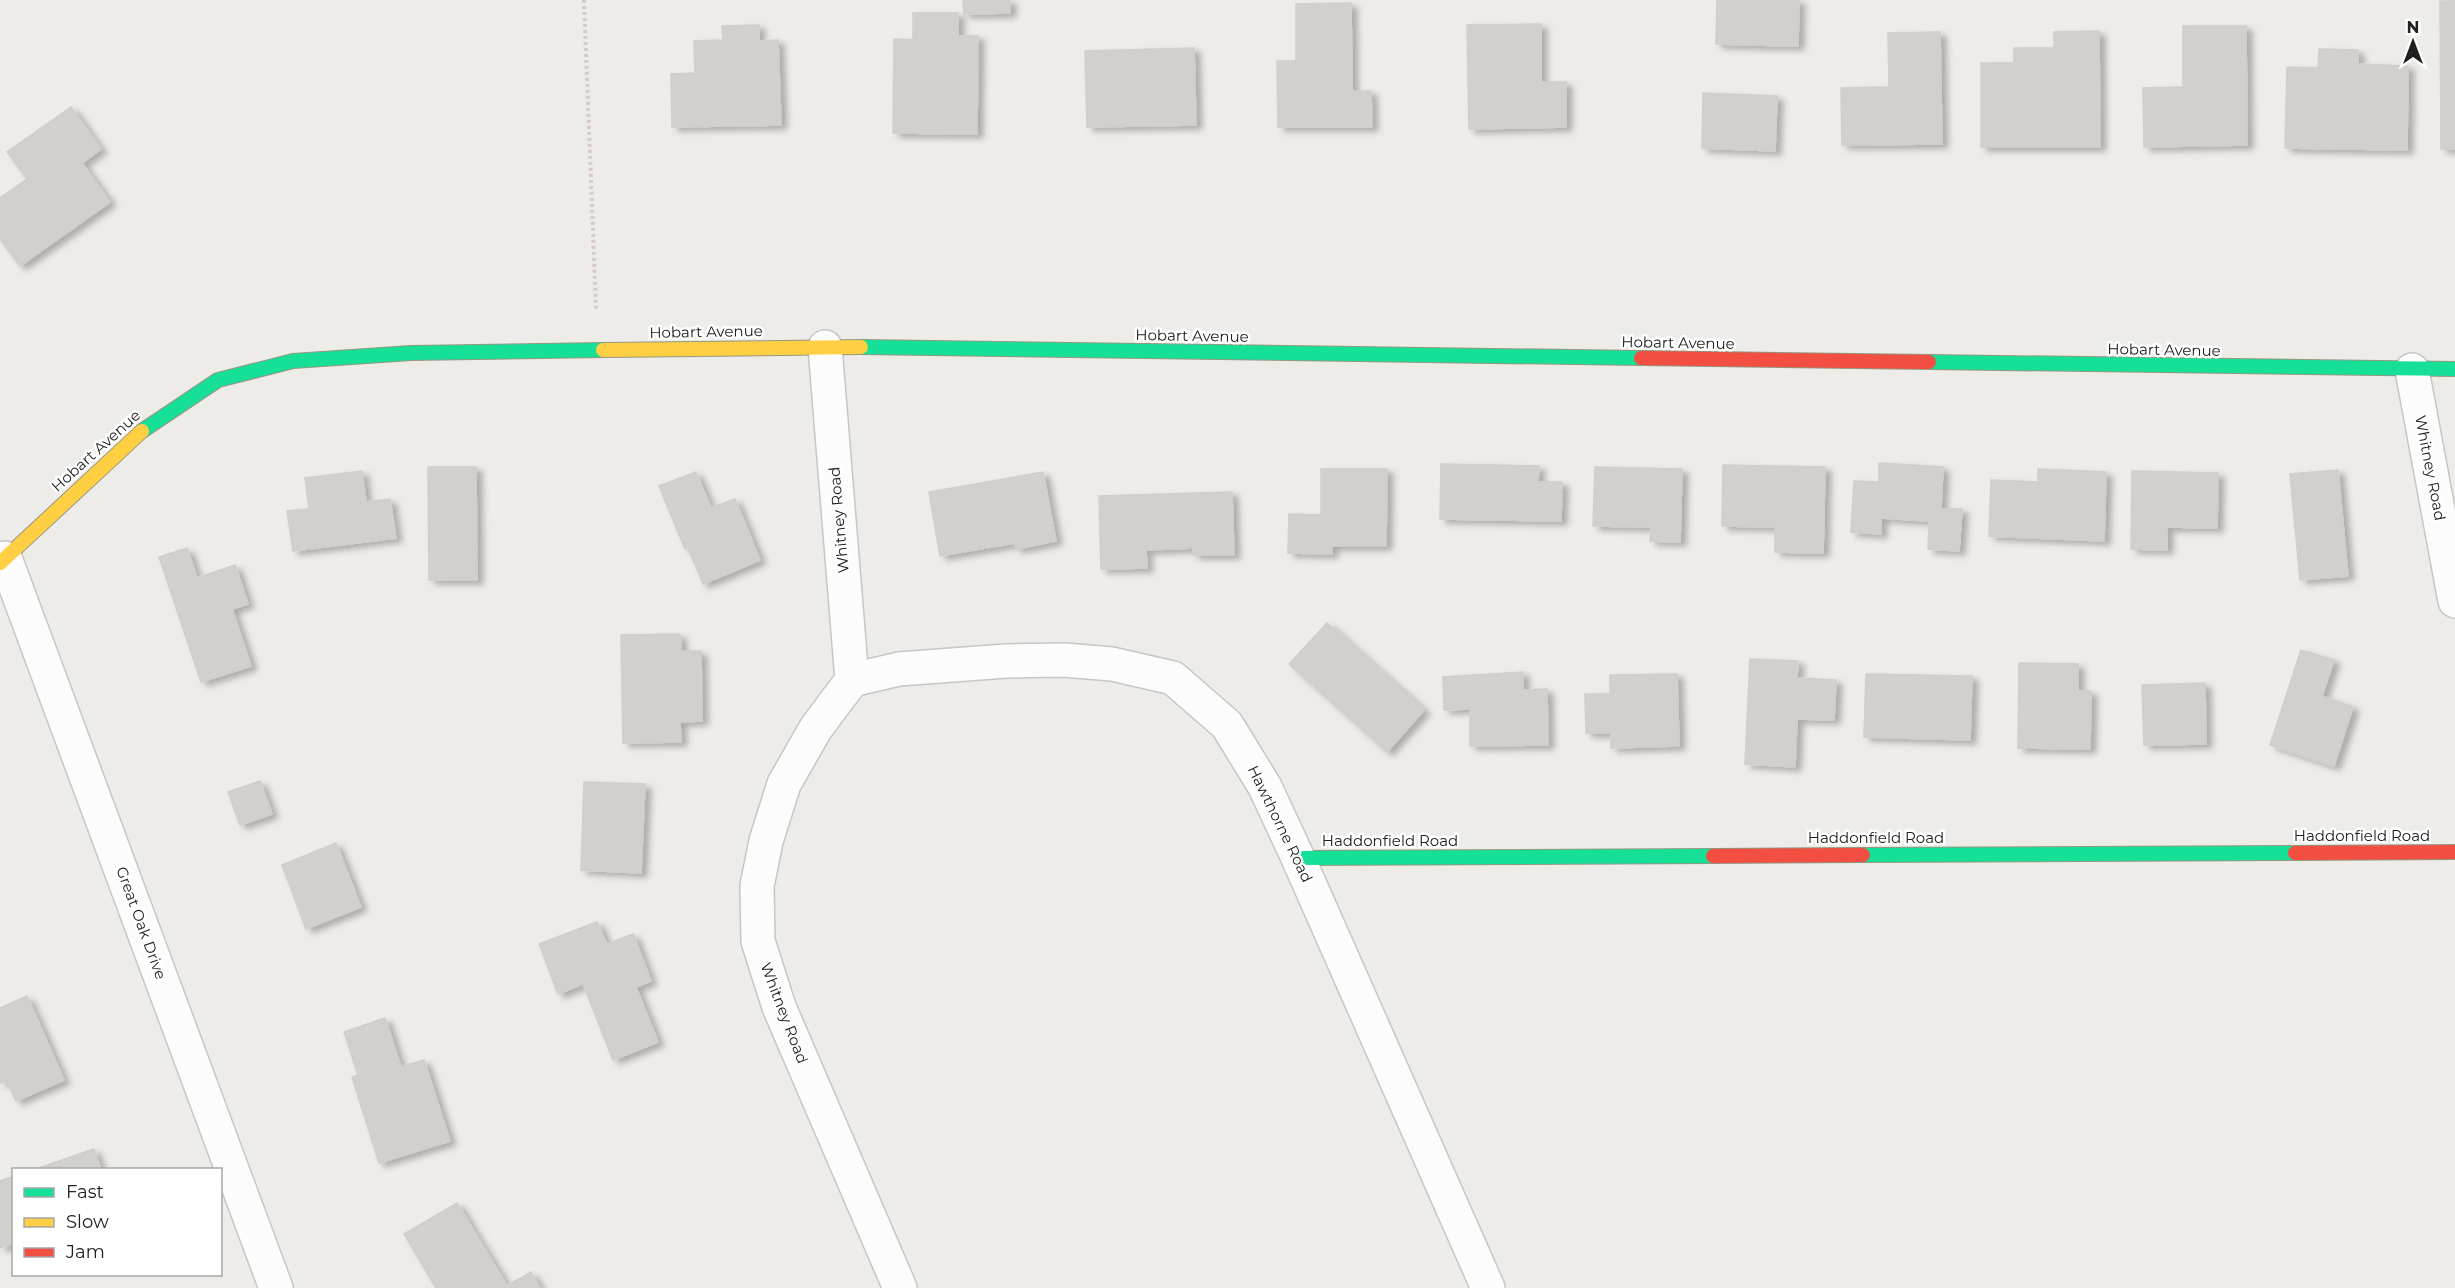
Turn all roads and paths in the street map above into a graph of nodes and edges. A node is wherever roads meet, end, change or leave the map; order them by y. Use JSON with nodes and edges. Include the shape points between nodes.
{"nodes":[{"id":1,"x":584,"y":0,"type":"edge"},
{"id":2,"x":596,"y":309,"type":"dead end"},
{"id":3,"x":825,"y":347,"type":"junction"},
{"id":4,"x":2455,"y":369,"type":"edge"},
{"id":5,"x":2412,"y":370,"type":"junction"},
{"id":6,"x":3,"y":561,"type":"edge"},
{"id":7,"x":2455,"y":601,"type":"edge"},
{"id":8,"x":852,"y":680,"type":"junction"},
{"id":9,"x":2455,"y":852,"type":"edge"},
{"id":10,"x":1298,"y":858,"type":"junction"},
{"id":11,"x":276,"y":1288,"type":"edge"},
{"id":12,"x":900,"y":1288,"type":"edge"},
{"id":13,"x":1488,"y":1288,"type":"edge"}],
"edges":[{"from":1,"to":2,"type":"path"},
{"from":3,"to":5,"type":"street","name":"Hobart Avenue"},
{"from":3,"to":6,"type":"street","name":"Hobart Avenue","via":[[411,353],[293,361],[218,380],[148,425]]},
{"from":3,"to":8,"type":"street","name":"Whitney Road"},
{"from":4,"to":5,"type":"street","name":"Hobart Avenue"},
{"from":5,"to":7,"type":"street","name":"Whitney Road"},
{"from":6,"to":11,"type":"street","name":"Great Oak Drive"},
{"from":8,"to":10,"type":"street","name":"Hawthorne Road","via":[[921,667],[1064,660],[1113,664],[1173,678],[1227,725],[1264,787]]},
{"from":8,"to":12,"type":"street","name":"Whitney Road","via":[[816,728],[784,784],[757,886],[758,941],[779,1007]]},
{"from":9,"to":10,"type":"street","name":"Haddonfield Road"},
{"from":10,"to":13,"type":"street","name":"Hawthorne Road"}]}
